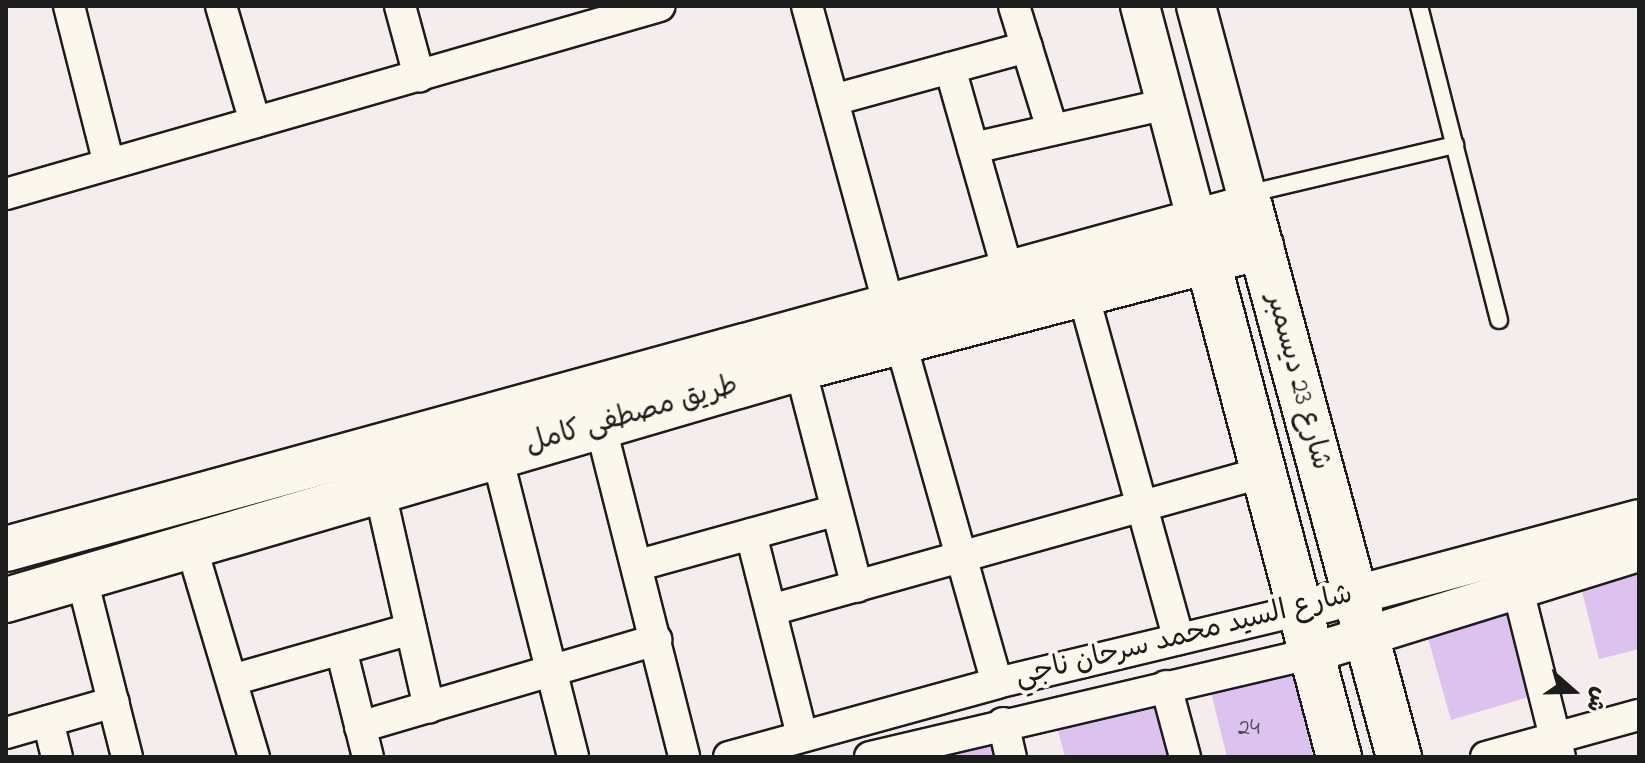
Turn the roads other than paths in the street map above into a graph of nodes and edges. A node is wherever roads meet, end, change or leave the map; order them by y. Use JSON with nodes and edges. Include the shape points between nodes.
{"nodes":[{"id":1,"x":69,"y":6,"type":"edge"},
{"id":2,"x":221,"y":6,"type":"edge"},
{"id":3,"x":400,"y":6,"type":"edge"},
{"id":4,"x":660,"y":6,"type":"edge"},
{"id":5,"x":807,"y":6,"type":"edge"},
{"id":6,"x":1014,"y":6,"type":"edge"},
{"id":7,"x":1140,"y":6,"type":"edge"},
{"id":8,"x":1196,"y":6,"type":"edge"},
{"id":9,"x":1419,"y":6,"type":"edge"},
{"id":10,"x":1027,"y":47,"type":"junction"},
{"id":11,"x":950,"y":68,"type":"junction"},
{"id":12,"x":419,"y":76,"type":"junction"},
{"id":13,"x":833,"y":100,"type":"junction"},
{"id":14,"x":1166,"y":104,"type":"junction"},
{"id":15,"x":255,"y":122,"type":"junction"},
{"id":16,"x":1052,"y":129,"type":"junction"},
{"id":17,"x":1455,"y":145,"type":"junction"},
{"id":18,"x":973,"y":148,"type":"junction"},
{"id":19,"x":109,"y":164,"type":"junction"},
{"id":20,"x":6,"y":194,"type":"edge"},
{"id":21,"x":1253,"y":216,"type":"junction"},
{"id":22,"x":1202,"y":241,"type":"junction"},
{"id":23,"x":1008,"y":271,"type":"junction"},
{"id":24,"x":1083,"y":294,"type":"junction"},
{"id":25,"x":888,"y":303,"type":"junction"},
{"id":26,"x":1499,"y":320,"type":"dead end"},
{"id":27,"x":901,"y":344,"type":"junction"},
{"id":28,"x":800,"y":368,"type":"junction"},
{"id":29,"x":600,"y":424,"type":"junction"},
{"id":30,"x":497,"y":456,"type":"junction"},
{"id":31,"x":1264,"y":472,"type":"junction"},
{"id":32,"x":380,"y":492,"type":"junction"},
{"id":33,"x":1143,"y":505,"type":"junction"},
{"id":34,"x":837,"y":510,"type":"junction"},
{"id":35,"x":1639,"y":519,"type":"edge"},
{"id":36,"x":751,"y":534,"type":"junction"},
{"id":37,"x":6,"y":549,"type":"edge"},
{"id":38,"x":192,"y":549,"type":"junction"},
{"id":39,"x":1639,"y":552,"type":"edge"},
{"id":40,"x":963,"y":556,"type":"junction"},
{"id":41,"x":639,"y":565,"type":"junction"},
{"id":42,"x":82,"y":579,"type":"junction"},
{"id":43,"x":1517,"y":586,"type":"junction"},
{"id":44,"x":857,"y":587,"type":"junction"},
{"id":45,"x":6,"y":600,"type":"edge"},
{"id":46,"x":771,"y":610,"type":"junction"},
{"id":47,"x":1300,"y":610,"type":"junction"},
{"id":48,"x":1360,"y":616,"type":"junction"},
{"id":49,"x":411,"y":629,"type":"junction"},
{"id":50,"x":1179,"y":639,"type":"junction"},
{"id":51,"x":656,"y":640,"type":"junction"},
{"id":52,"x":341,"y":649,"type":"junction"},
{"id":53,"x":1312,"y":653,"type":"junction"},
{"id":54,"x":553,"y":671,"type":"junction"},
{"id":55,"x":232,"y":680,"type":"junction"},
{"id":56,"x":997,"y":683,"type":"junction"},
{"id":57,"x":1166,"y":686,"type":"junction"},
{"id":58,"x":114,"y":702,"type":"junction"},
{"id":59,"x":429,"y":707,"type":"junction"},
{"id":60,"x":1639,"y":715,"type":"edge"},
{"id":61,"x":48,"y":721,"type":"junction"},
{"id":62,"x":1003,"y":723,"type":"junction"},
{"id":63,"x":360,"y":727,"type":"junction"},
{"id":64,"x":6,"y":733,"type":"edge"},
{"id":65,"x":802,"y":736,"type":"junction"},
{"id":66,"x":1558,"y":748,"type":"edge"},
{"id":67,"x":245,"y":755,"type":"edge"},
{"id":68,"x":57,"y":757,"type":"edge"},
{"id":69,"x":127,"y":757,"type":"edge"},
{"id":70,"x":368,"y":757,"type":"edge"},
{"id":71,"x":573,"y":757,"type":"edge"},
{"id":72,"x":684,"y":757,"type":"edge"},
{"id":73,"x":729,"y":757,"type":"edge"},
{"id":74,"x":871,"y":757,"type":"edge"},
{"id":75,"x":1011,"y":757,"type":"edge"},
{"id":76,"x":1185,"y":757,"type":"edge"},
{"id":77,"x":1339,"y":757,"type":"edge"},
{"id":78,"x":1399,"y":757,"type":"edge"},
{"id":79,"x":1486,"y":757,"type":"edge"}],
"edges":[{"from":1,"to":19,"type":"street"},
{"from":2,"to":15,"type":"street"},
{"from":3,"to":12,"type":"street"},
{"from":4,"to":12,"type":"street"},
{"from":5,"to":13,"type":"street"},
{"from":6,"to":10,"type":"street"},
{"from":7,"to":14,"type":"street","name":"شارع 23 ديسمبر"},
{"from":8,"to":21,"type":"street","name":"شارع 23 ديسمبر"},
{"from":9,"to":17,"type":"lane"},
{"from":10,"to":11,"type":"street"},
{"from":10,"to":16,"type":"street"},
{"from":11,"to":13,"type":"street"},
{"from":11,"to":18,"type":"street"},
{"from":12,"to":15,"type":"street"},
{"from":13,"to":25,"type":"street"},
{"from":14,"to":16,"type":"street"},
{"from":14,"to":22,"type":"street","name":"شارع 23 ديسمبر"},
{"from":15,"to":19,"type":"street"},
{"from":16,"to":18,"type":"street"},
{"from":17,"to":21,"type":"lane"},
{"from":17,"to":26,"type":"lane"},
{"from":18,"to":23,"type":"street"},
{"from":19,"to":20,"type":"street"},
{"from":21,"to":22,"type":"main road","name":"طريق مصطفى كامل"},
{"from":21,"to":48,"type":"main road","name":"شارع 23 ديسمبر"},
{"from":22,"to":23,"type":"main road","name":"طريق مصطفى كامل"},
{"from":22,"to":24,"type":"main road","name":"طريق مصطفى كامل"},
{"from":22,"to":31,"type":"main road","name":"شارع 23 ديسمبر"},
{"from":23,"to":25,"type":"main road","name":"طريق مصطفى كامل"},
{"from":24,"to":27,"type":"main road","name":"طريق مصطفى كامل"},
{"from":24,"to":33,"type":"street"},
{"from":25,"to":37,"type":"main road","name":"طريق مصطفى كامل"},
{"from":27,"to":28,"type":"main road","name":"طريق مصطفى كامل"},
{"from":27,"to":40,"type":"street"},
{"from":28,"to":29,"type":"main road","name":"طريق مصطفى كامل"},
{"from":28,"to":34,"type":"street"},
{"from":29,"to":30,"type":"main road","name":"طريق مصطفى كامل"},
{"from":29,"to":41,"type":"street"},
{"from":30,"to":32,"type":"main road","name":"طريق مصطفى كامل"},
{"from":30,"to":54,"type":"street"},
{"from":31,"to":33,"type":"street"},
{"from":31,"to":47,"type":"main road","name":"شارع 23 ديسمبر"},
{"from":32,"to":38,"type":"main road","name":"طريق مصطفى كامل"},
{"from":32,"to":49,"type":"street"},
{"from":33,"to":40,"type":"street"},
{"from":33,"to":50,"type":"street"},
{"from":34,"to":36,"type":"street"},
{"from":34,"to":44,"type":"street"},
{"from":35,"to":48,"type":"street","name":"شارع السيد محمد سرحان ناجي"},
{"from":36,"to":41,"type":"street"},
{"from":36,"to":46,"type":"street"},
{"from":38,"to":42,"type":"main road","name":"طريق مصطفى كامل"},
{"from":38,"to":55,"type":"street"},
{"from":39,"to":43,"type":"street","name":"شارع السيد محمد سرحان ناجي"},
{"from":40,"to":44,"type":"street"},
{"from":40,"to":56,"type":"street"},
{"from":41,"to":51,"type":"street"},
{"from":42,"to":45,"type":"main road","name":"طريق مصطفى كامل"},
{"from":42,"to":58,"type":"street"},
{"from":43,"to":48,"type":"street","name":"شارع السيد محمد سرحان ناجي"},
{"from":43,"to":66,"type":"street"},
{"from":44,"to":46,"type":"street"},
{"from":46,"to":65,"type":"street"},
{"from":47,"to":48,"type":"street","name":"شارع السيد محمد سرحان ناجي"},
{"from":47,"to":50,"type":"street","name":"شارع السيد محمد سرحان ناجي"},
{"from":47,"to":53,"type":"main road","name":"شارع 23 ديسمبر"},
{"from":48,"to":53,"type":"street","name":"شارع السيد محمد سرحان ناجي"},
{"from":48,"to":78,"type":"main road","name":"شارع 23 ديسمبر"},
{"from":49,"to":52,"type":"street"},
{"from":49,"to":59,"type":"street"},
{"from":50,"to":56,"type":"street","name":"شارع السيد محمد سرحان ناجي"},
{"from":51,"to":54,"type":"street"},
{"from":51,"to":72,"type":"street"},
{"from":52,"to":55,"type":"street"},
{"from":52,"to":63,"type":"street"},
{"from":53,"to":57,"type":"street","name":"شارع السيد محمد سرحان ناجي"},
{"from":53,"to":77,"type":"main road","name":"شارع 23 ديسمبر"},
{"from":54,"to":59,"type":"street"},
{"from":54,"to":71,"type":"street"},
{"from":55,"to":67,"type":"street"},
{"from":56,"to":65,"type":"street","name":"شارع السيد محمد سرحان ناجي"},
{"from":57,"to":62,"type":"street","name":"شارع السيد محمد سرحان ناجي"},
{"from":57,"to":76,"type":"street"},
{"from":58,"to":61,"type":"street"},
{"from":58,"to":69,"type":"street"},
{"from":59,"to":63,"type":"street"},
{"from":60,"to":66,"type":"street"},
{"from":61,"to":64,"type":"street"},
{"from":61,"to":68,"type":"street"},
{"from":62,"to":74,"type":"street","name":"شارع السيد محمد سرحان ناجي"},
{"from":62,"to":75,"type":"street"},
{"from":63,"to":70,"type":"street"},
{"from":65,"to":73,"type":"street","name":"شارع السيد محمد سرحان ناجي"},
{"from":66,"to":79,"type":"street"}]}
